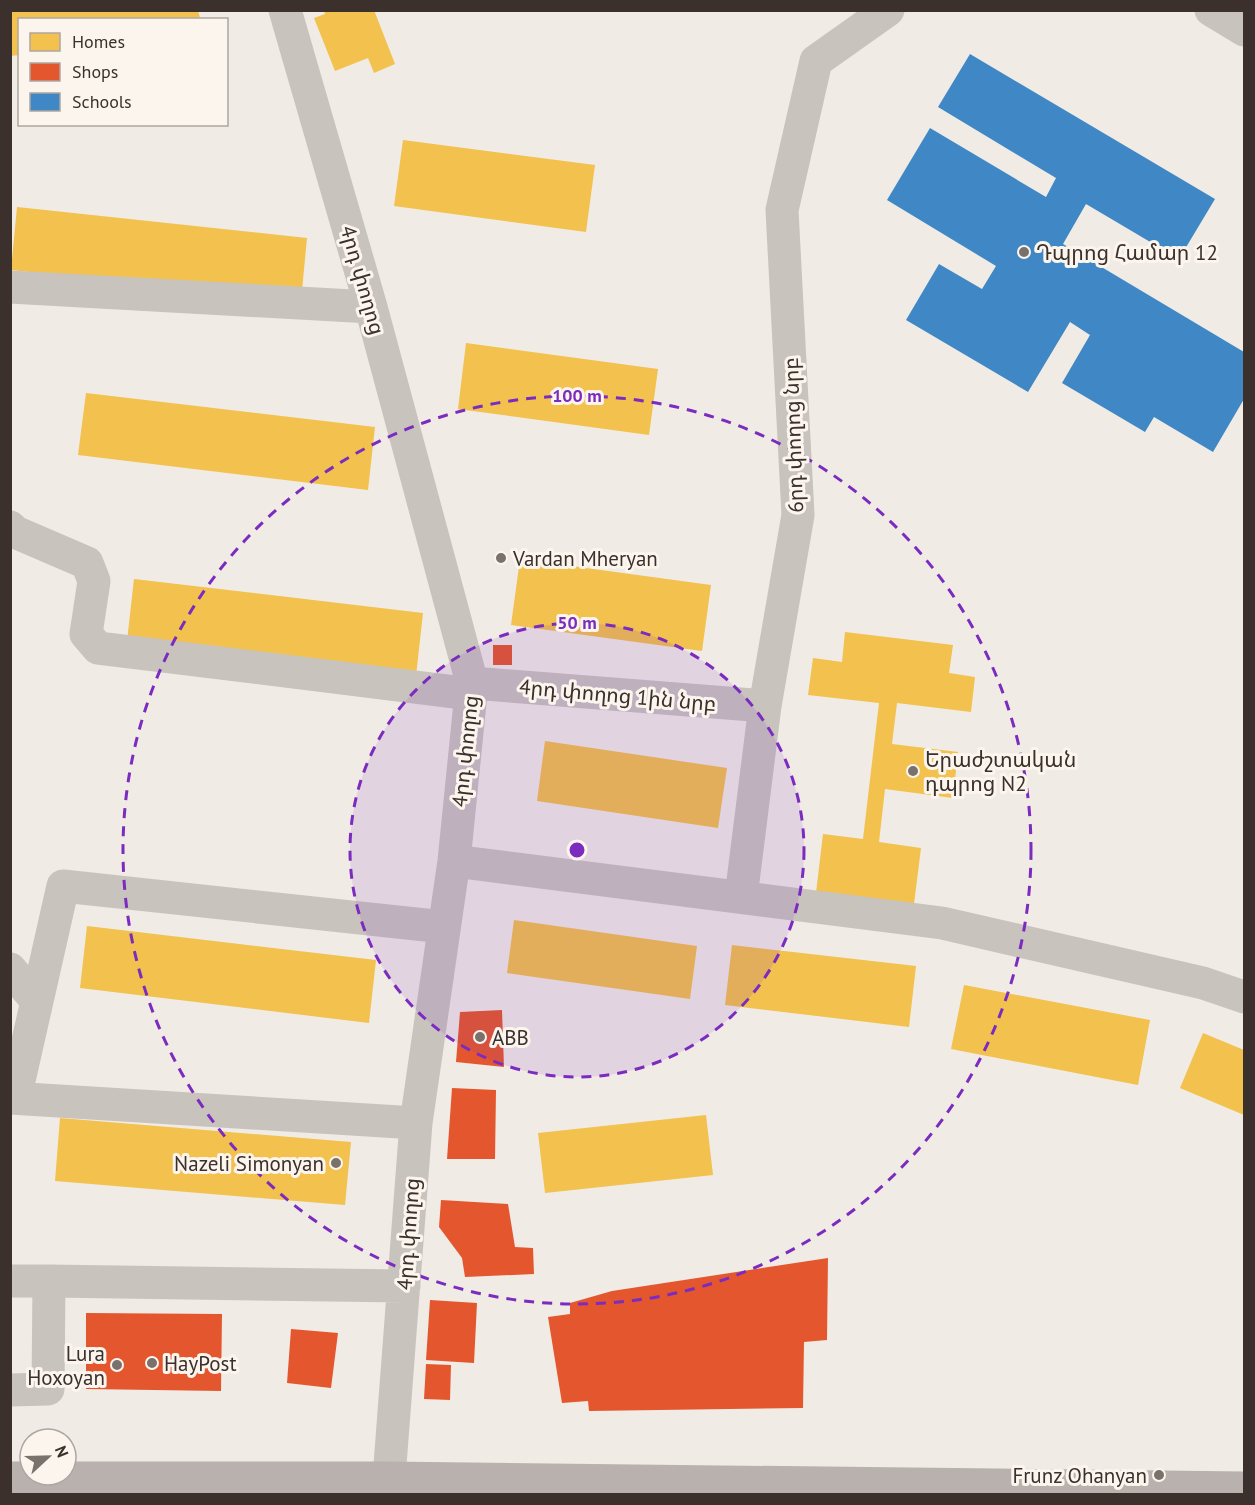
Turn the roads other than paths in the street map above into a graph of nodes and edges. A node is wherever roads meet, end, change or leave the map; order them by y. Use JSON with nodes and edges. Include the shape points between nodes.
{"nodes":[{"id":1,"x":285,"y":10,"type":"edge"},
{"id":2,"x":888,"y":10,"type":"edge"},
{"id":3,"x":1211,"y":10,"type":"edge"},
{"id":4,"x":1245,"y":30,"type":"edge"},
{"id":5,"x":10,"y":287,"type":"edge"},
{"id":6,"x":371,"y":307,"type":"junction"},
{"id":7,"x":10,"y":527,"type":"edge"},
{"id":8,"x":471,"y":689,"type":"junction"},
{"id":9,"x":765,"y":706,"type":"junction"},
{"id":10,"x":454,"y":861,"type":"junction"},
{"id":11,"x":741,"y":897,"type":"junction"},
{"id":12,"x":444,"y":927,"type":"junction"},
{"id":13,"x":10,"y":969,"type":"edge"},
{"id":14,"x":1245,"y":997,"type":"edge"},
{"id":15,"x":37,"y":1001,"type":"junction"},
{"id":16,"x":13,"y":1098,"type":"edge"},
{"id":17,"x":416,"y":1123,"type":"junction"},
{"id":18,"x":10,"y":1281,"type":"edge"},
{"id":19,"x":49,"y":1281,"type":"junction"},
{"id":20,"x":404,"y":1287,"type":"junction"},
{"id":21,"x":10,"y":1390,"type":"edge"},
{"id":22,"x":10,"y":1478,"type":"edge"},
{"id":23,"x":389,"y":1486,"type":"edge"},
{"id":24,"x":1245,"y":1488,"type":"edge"}],
"edges":[{"from":1,"to":6,"type":"street","name":"4րդ փողոց"},
{"from":2,"to":9,"type":"street","name":"6րդ փողոց նրբ","via":[[816,61],[782,210],[798,515]]},
{"from":3,"to":4,"type":"street"},
{"from":5,"to":6,"type":"street"},
{"from":6,"to":8,"type":"street","name":"4րդ փողոց"},
{"from":7,"to":8,"type":"street","name":"4րդ փողոց 1ին նրբ","via":[[87,563],[94,581],[86,634],[98,648]]},
{"from":8,"to":9,"type":"street","name":"4րդ փողոց 1ին նրբ"},
{"from":8,"to":10,"type":"street","name":"4րդ փողոց"},
{"from":9,"to":11,"type":"street","name":"6րդ փողոց նրբ"},
{"from":10,"to":11,"type":"street"},
{"from":10,"to":12,"type":"street","name":"4րդ փողոց"},
{"from":11,"to":14,"type":"street","via":[[942,923],[1203,983]]},
{"from":12,"to":15,"type":"street","via":[[63,886]]},
{"from":12,"to":17,"type":"street","name":"4րդ փողոց"},
{"from":13,"to":15,"type":"street"},
{"from":15,"to":16,"type":"street"},
{"from":16,"to":17,"type":"street"},
{"from":17,"to":20,"type":"street","name":"4րդ փողոց"},
{"from":18,"to":19,"type":"street"},
{"from":19,"to":20,"type":"street"},
{"from":19,"to":21,"type":"street","via":[[48,1389]]},
{"from":20,"to":23,"type":"street","name":"4րդ փողոց"},
{"from":22,"to":23,"type":"main road"},
{"from":23,"to":24,"type":"main road"}]}
